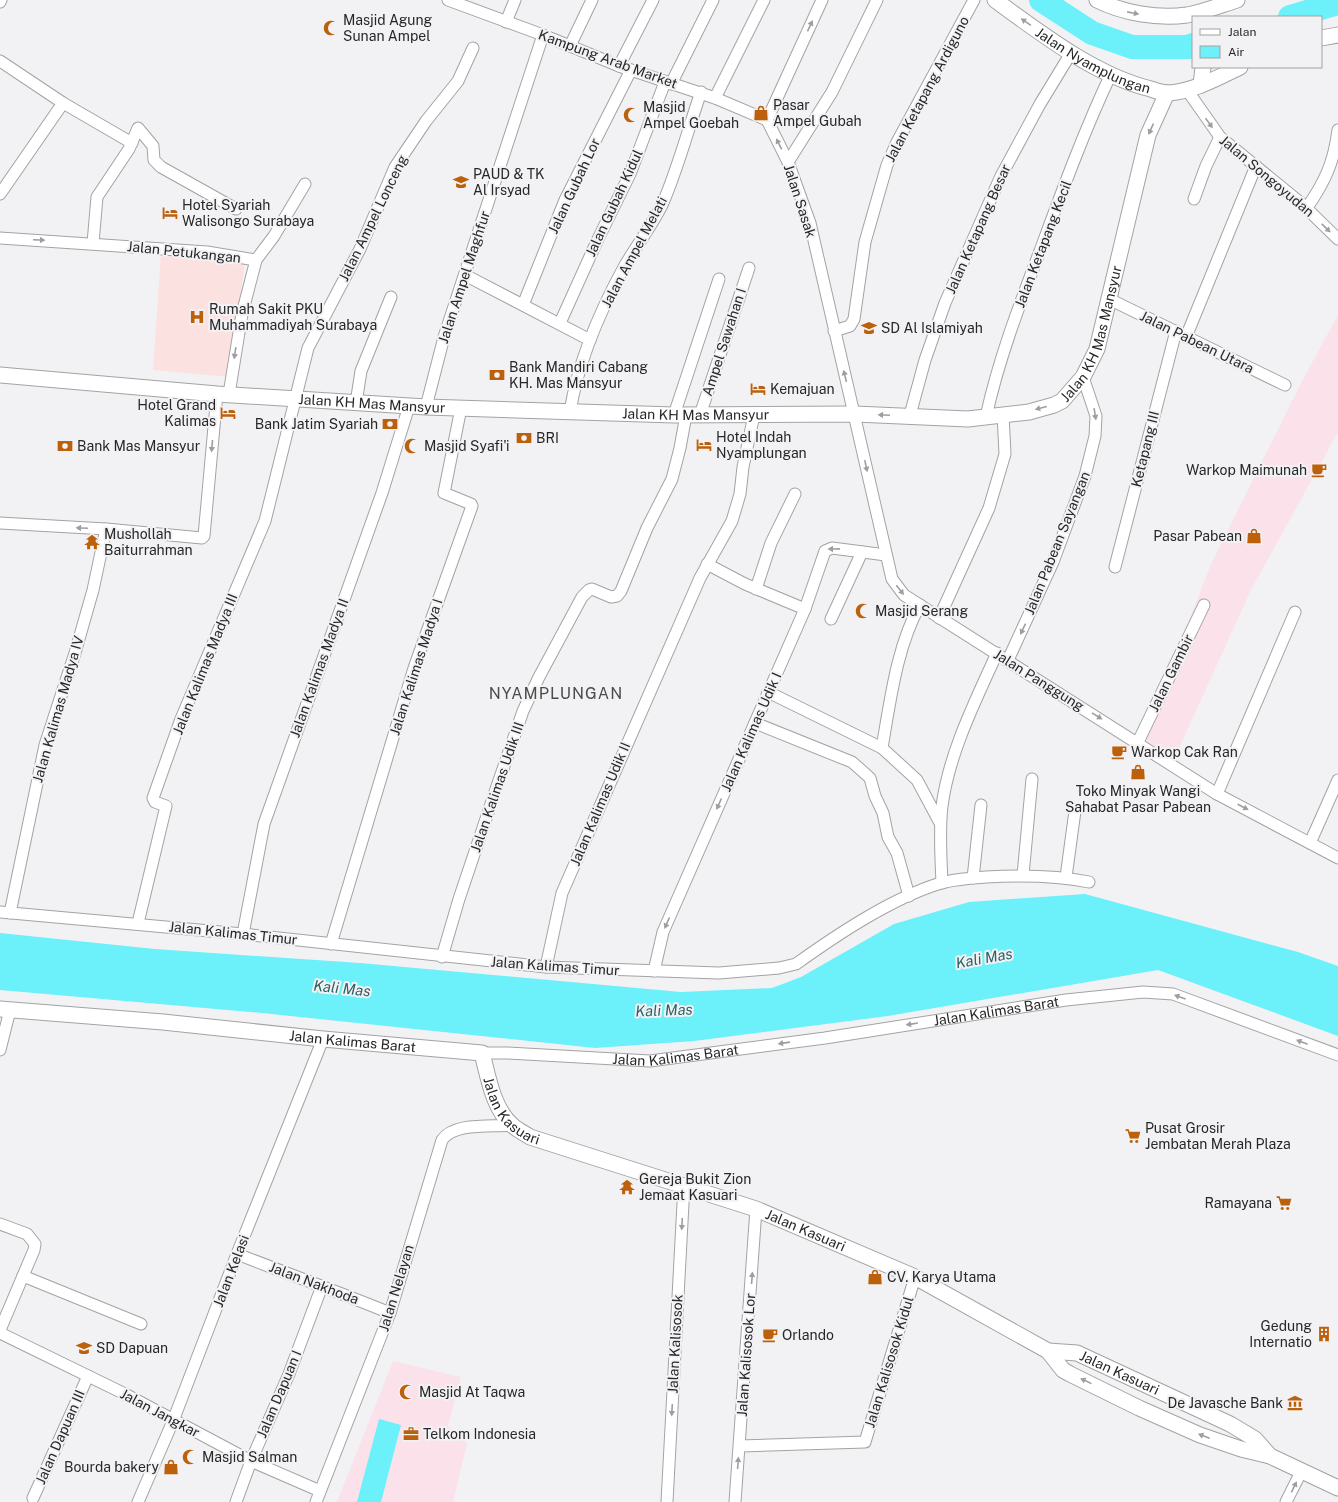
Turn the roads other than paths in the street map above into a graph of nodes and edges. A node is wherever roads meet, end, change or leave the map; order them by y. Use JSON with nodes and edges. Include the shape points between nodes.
{"nodes":[{"id":1,"x":448,"y":0,"type":"edge"},
{"id":2,"x":516,"y":0,"type":"edge"},
{"id":3,"x":592,"y":0,"type":"edge"},
{"id":4,"x":653,"y":0,"type":"edge"},
{"id":5,"x":713,"y":0,"type":"edge"},
{"id":6,"x":764,"y":0,"type":"edge"},
{"id":7,"x":822,"y":0,"type":"edge"},
{"id":8,"x":877,"y":0,"type":"edge"},
{"id":9,"x":974,"y":0,"type":"edge"},
{"id":10,"x":995,"y":0,"type":"edge"},
{"id":11,"x":1097,"y":0,"type":"edge"},
{"id":12,"x":1237,"y":0,"type":"edge"},
{"id":13,"x":1115,"y":4,"type":"edge"},
{"id":14,"x":1210,"y":9,"type":"edge"},
{"id":15,"x":1195,"y":16,"type":"edge"},
{"id":16,"x":1191,"y":18,"type":"edge"},
{"id":17,"x":506,"y":22,"type":"junction"},
{"id":18,"x":543,"y":35,"type":"junction"},
{"id":19,"x":1338,"y":37,"type":"edge"},
{"id":20,"x":1322,"y":38,"type":"edge"},
{"id":21,"x":570,"y":46,"type":"junction"},
{"id":22,"x":473,"y":48,"type":"dead end"},
{"id":23,"x":1071,"y":53,"type":"junction"},
{"id":24,"x":0,"y":61,"type":"edge"},
{"id":25,"x":619,"y":66,"type":"junction"},
{"id":26,"x":1203,"y":68,"type":"edge"},
{"id":27,"x":1232,"y":69,"type":"edge"},
{"id":28,"x":631,"y":70,"type":"junction"},
{"id":29,"x":1111,"y":74,"type":"junction"},
{"id":30,"x":668,"y":83,"type":"junction"},
{"id":31,"x":1201,"y":85,"type":"junction"},
{"id":32,"x":1187,"y":90,"type":"junction"},
{"id":33,"x":701,"y":92,"type":"junction"},
{"id":34,"x":1167,"y":93,"type":"junction"},
{"id":35,"x":715,"y":98,"type":"junction"},
{"id":36,"x":63,"y":103,"type":"junction"},
{"id":37,"x":767,"y":120,"type":"junction"},
{"id":38,"x":1338,"y":130,"type":"edge"},
{"id":39,"x":1220,"y":137,"type":"junction"},
{"id":40,"x":132,"y":142,"type":"junction"},
{"id":41,"x":788,"y":162,"type":"junction"},
{"id":42,"x":1256,"y":166,"type":"junction"},
{"id":43,"x":305,"y":184,"type":"dead end"},
{"id":44,"x":0,"y":194,"type":"edge"},
{"id":45,"x":1194,"y":200,"type":"dead end"},
{"id":46,"x":236,"y":209,"type":"dead end"},
{"id":47,"x":1306,"y":209,"type":"junction"},
{"id":48,"x":0,"y":238,"type":"edge"},
{"id":49,"x":1338,"y":239,"type":"edge"},
{"id":50,"x":92,"y":243,"type":"junction"},
{"id":51,"x":256,"y":260,"type":"junction"},
{"id":52,"x":749,"y":268,"type":"dead end"},
{"id":53,"x":465,"y":275,"type":"junction"},
{"id":54,"x":719,"y":279,"type":"dead end"},
{"id":55,"x":391,"y":297,"type":"dead end"},
{"id":56,"x":1109,"y":299,"type":"junction"},
{"id":57,"x":523,"y":305,"type":"junction"},
{"id":58,"x":560,"y":323,"type":"junction"},
{"id":59,"x":834,"y":331,"type":"junction"},
{"id":60,"x":1176,"y":331,"type":"junction"},
{"id":61,"x":1186,"y":336,"type":"junction"},
{"id":62,"x":590,"y":340,"type":"junction"},
{"id":63,"x":0,"y":375,"type":"edge"},
{"id":64,"x":1083,"y":378,"type":"junction"},
{"id":65,"x":1285,"y":385,"type":"dead end"},
{"id":66,"x":223,"y":394,"type":"junction"},
{"id":67,"x":296,"y":399,"type":"junction"},
{"id":68,"x":356,"y":403,"type":"junction"},
{"id":69,"x":409,"y":406,"type":"junction"},
{"id":70,"x":426,"y":407,"type":"junction"},
{"id":71,"x":461,"y":408,"type":"junction"},
{"id":72,"x":570,"y":412,"type":"junction"},
{"id":73,"x":855,"y":414,"type":"junction"},
{"id":74,"x":687,"y":415,"type":"junction"},
{"id":75,"x":754,"y":415,"type":"junction"},
{"id":76,"x":910,"y":415,"type":"junction"},
{"id":77,"x":1003,"y":415,"type":"junction"},
{"id":78,"x":986,"y":417,"type":"junction"},
{"id":79,"x":795,"y":494,"type":"dead end"},
{"id":80,"x":0,"y":523,"type":"edge"},
{"id":81,"x":106,"y":529,"type":"junction"},
{"id":82,"x":862,"y":552,"type":"junction"},
{"id":83,"x":886,"y":555,"type":"junction"},
{"id":84,"x":707,"y":564,"type":"junction"},
{"id":85,"x":1115,"y":567,"type":"dead end"},
{"id":86,"x":756,"y":589,"type":"junction"},
{"id":87,"x":920,"y":605,"type":"junction"},
{"id":88,"x":1204,"y":605,"type":"dead end"},
{"id":89,"x":805,"y":609,"type":"junction"},
{"id":90,"x":1295,"y":612,"type":"dead end"},
{"id":91,"x":939,"y":618,"type":"junction"},
{"id":92,"x":831,"y":619,"type":"dead end"},
{"id":93,"x":997,"y":653,"type":"junction"},
{"id":94,"x":1008,"y":660,"type":"junction"},
{"id":95,"x":768,"y":692,"type":"junction"},
{"id":96,"x":755,"y":723,"type":"junction"},
{"id":97,"x":1138,"y":742,"type":"junction"},
{"id":98,"x":882,"y":748,"type":"junction"},
{"id":99,"x":1032,"y":778,"type":"dead end"},
{"id":100,"x":1338,"y":780,"type":"edge"},
{"id":101,"x":1217,"y":794,"type":"junction"},
{"id":102,"x":981,"y":805,"type":"dead end"},
{"id":103,"x":1075,"y":811,"type":"dead end"},
{"id":104,"x":940,"y":823,"type":"junction"},
{"id":105,"x":1310,"y":843,"type":"junction"},
{"id":106,"x":1338,"y":858,"type":"edge"},
{"id":107,"x":1022,"y":875,"type":"junction"},
{"id":108,"x":1066,"y":877,"type":"junction"},
{"id":109,"x":973,"y":878,"type":"junction"},
{"id":110,"x":1089,"y":882,"type":"dead end"},
{"id":111,"x":942,"y":883,"type":"junction"},
{"id":112,"x":909,"y":896,"type":"junction"},
{"id":113,"x":5,"y":912,"type":"edge"},
{"id":114,"x":138,"y":923,"type":"junction"},
{"id":115,"x":243,"y":934,"type":"junction"},
{"id":116,"x":331,"y":944,"type":"junction"},
{"id":117,"x":442,"y":957,"type":"junction"},
{"id":118,"x":546,"y":967,"type":"junction"},
{"id":119,"x":654,"y":971,"type":"junction"},
{"id":120,"x":5,"y":1009,"type":"edge"},
{"id":121,"x":323,"y":1039,"type":"junction"},
{"id":122,"x":0,"y":1050,"type":"edge"},
{"id":123,"x":482,"y":1053,"type":"junction"},
{"id":124,"x":1338,"y":1055,"type":"edge"},
{"id":125,"x":512,"y":1126,"type":"junction"},
{"id":126,"x":684,"y":1185,"type":"junction"},
{"id":127,"x":756,"y":1209,"type":"junction"},
{"id":128,"x":0,"y":1224,"type":"edge"},
{"id":129,"x":237,"y":1254,"type":"junction"},
{"id":130,"x":23,"y":1276,"type":"junction"},
{"id":131,"x":915,"y":1277,"type":"junction"},
{"id":132,"x":322,"y":1286,"type":"junction"},
{"id":133,"x":390,"y":1313,"type":"junction"},
{"id":134,"x":141,"y":1324,"type":"dead end"},
{"id":135,"x":0,"y":1332,"type":"edge"},
{"id":136,"x":1048,"y":1350,"type":"junction"},
{"id":137,"x":88,"y":1376,"type":"junction"},
{"id":138,"x":174,"y":1421,"type":"junction"},
{"id":139,"x":740,"y":1446,"type":"junction"},
{"id":140,"x":1270,"y":1456,"type":"junction"},
{"id":141,"x":251,"y":1461,"type":"junction"},
{"id":142,"x":1301,"y":1472,"type":"junction"},
{"id":143,"x":1338,"y":1488,"type":"edge"},
{"id":144,"x":320,"y":1491,"type":"junction"},
{"id":145,"x":33,"y":1498,"type":"dead end"},
{"id":146,"x":140,"y":1500,"type":"edge"},
{"id":147,"x":236,"y":1502,"type":"edge"},
{"id":148,"x":316,"y":1502,"type":"edge"},
{"id":149,"x":667,"y":1502,"type":"edge"},
{"id":150,"x":735,"y":1502,"type":"edge"},
{"id":151,"x":1286,"y":1502,"type":"edge"}],
"edges":[{"from":1,"to":17,"type":"street","name":"Kampung Arab Market"},
{"from":2,"to":17,"type":"street"},
{"from":3,"to":21,"type":"street"},
{"from":4,"to":25,"type":"street"},
{"from":5,"to":30,"type":"street","name":"Jalan Gubah Kidul"},
{"from":6,"to":35,"type":"street"},
{"from":37,"to":7,"type":"street","one_way":true},
{"from":8,"to":41,"type":"street","via":[[832,92]]},
{"from":9,"to":59,"type":"street","name":"Jalan Ketapang Ardiguno","via":[[891,154],[864,242],[854,319],[850,326]]},
{"from":23,"to":10,"type":"street","name":"Jalan Nyamplungan","one_way":true},
{"from":11,"to":13,"type":"street"},
{"from":12,"to":14,"type":"street"},
{"from":13,"to":16,"type":"street","one_way":true,"via":[[1141,14]]},
{"from":14,"to":15,"type":"street"},
{"from":17,"to":18,"type":"street","name":"Kampung Arab Market"},
{"from":18,"to":21,"type":"street","name":"Kampung Arab Market"},
{"from":18,"to":53,"type":"street","name":"Jalan Ampel Maghfur"},
{"from":19,"to":20,"type":"street"},
{"from":21,"to":25,"type":"street","name":"Kampung Arab Market"},
{"from":22,"to":67,"type":"street","name":"Jalan Ampel Lonceng","via":[[458,81],[426,121],[395,167],[360,249],[308,348]]},
{"from":23,"to":29,"type":"street","name":"Jalan Nyamplungan"},
{"from":23,"to":76,"type":"street","name":"Jalan Ketapang Besar","via":[[1001,176],[945,303],[925,360]]},
{"from":24,"to":36,"type":"street"},
{"from":25,"to":28,"type":"street","name":"Kampung Arab Market"},
{"from":26,"to":31,"type":"street"},
{"from":27,"to":31,"type":"street","name":"Jalan Nyamplungan"},
{"from":28,"to":30,"type":"street","name":"Kampung Arab Market"},
{"from":28,"to":57,"type":"street","name":"Jalan Gubah Lor","via":[[566,200]]},
{"from":29,"to":34,"type":"street","name":"Jalan Nyamplungan","via":[[1143,88]]},
{"from":29,"to":78,"type":"street","name":"Jalan Ketapang Kecil","via":[[1088,125],[1015,316],[995,378]]},
{"from":30,"to":33,"type":"street","name":"Kampung Arab Market"},
{"from":30,"to":58,"type":"street","name":"Jalan Gubah Kidul","via":[[630,174]]},
{"from":31,"to":32,"type":"street","name":"Jalan Nyamplungan"},
{"from":32,"to":34,"type":"street","name":"Jalan Nyamplungan"},
{"from":32,"to":39,"type":"street","name":"Jalan Songoyudan","one_way":true},
{"from":33,"to":35,"type":"street","name":"Kampung Arab Market"},
{"from":33,"to":62,"type":"street","name":"Jalan Ampel Melati","via":[[662,204],[624,267]]},
{"from":34,"to":56,"type":"street","name":"Jalan KH Mas Mansyur","one_way":true,"via":[[1148,135]]},
{"from":35,"to":37,"type":"street","name":"Kampung Arab Market"},
{"from":36,"to":40,"type":"street"},
{"from":36,"to":44,"type":"street"},
{"from":41,"to":37,"type":"street","name":"Jalan Sasak","one_way":true},
{"from":38,"to":47,"type":"street","via":[[1328,174]]},
{"from":39,"to":42,"type":"street","name":"Jalan Songoyudan"},
{"from":39,"to":45,"type":"street"},
{"from":40,"to":46,"type":"street","via":[[138,128],[153,146],[154,160],[160,166]]},
{"from":40,"to":50,"type":"street","via":[[97,197]]},
{"from":41,"to":59,"type":"street","name":"Jalan Sasak","via":[[810,223]]},
{"from":42,"to":47,"type":"street","name":"Jalan Songoyudan"},
{"from":42,"to":61,"type":"street"},
{"from":43,"to":51,"type":"street","via":[[274,236]]},
{"from":47,"to":49,"type":"street","name":"Jalan Songoyudan","one_way":true},
{"from":48,"to":50,"type":"street","name":"Jalan Petukangan","one_way":true},
{"from":50,"to":51,"type":"street","name":"Jalan Petukangan","via":[[207,252]]},
{"from":51,"to":66,"type":"street","name":"Jalan Petukangan","one_way":true},
{"from":52,"to":74,"type":"street","name":"Ampel Sawahan I"},
{"from":53,"to":57,"type":"street"},
{"from":53,"to":70,"type":"street","name":"Jalan Ampel Maghfur","via":[[444,337]]},
{"from":54,"to":74,"type":"street"},
{"from":55,"to":68,"type":"street","via":[[361,371]]},
{"from":56,"to":60,"type":"street","name":"Jalan Pabean Utara"},
{"from":56,"to":64,"type":"street","name":"Jalan KH Mas Mansyur","via":[[1097,349]]},
{"from":57,"to":58,"type":"street"},
{"from":58,"to":62,"type":"street"},
{"from":73,"to":59,"type":"street","name":"Jalan Sasak","one_way":true},
{"from":60,"to":61,"type":"street","name":"Jalan Pabean Utara"},
{"from":60,"to":85,"type":"street","name":"Ketapang III"},
{"from":61,"to":65,"type":"street","name":"Jalan Pabean Utara"},
{"from":62,"to":72,"type":"street","name":"Jalan Ampel Melati","via":[[581,362]]},
{"from":63,"to":66,"type":"street","name":"Jalan KH Mas Mansyur"},
{"from":64,"to":77,"type":"street","name":"Jalan KH Mas Mansyur","one_way":true,"via":[[1067,397],[1054,405],[1029,412]]},
{"from":64,"to":94,"type":"street","name":"Jalan Pabean Sayangan","one_way":true,"via":[[1096,416],[1096,436],[1085,476],[1053,562]]},
{"from":66,"to":67,"type":"street","name":"Jalan KH Mas Mansyur"},
{"from":66,"to":81,"type":"street","name":"Jalan Petukangan","one_way":true,"via":[[203,537]]},
{"from":67,"to":68,"type":"street","name":"Jalan KH Mas Mansyur"},
{"from":67,"to":114,"type":"street","name":"Jalan Kalimas Madya III","via":[[265,521],[181,719],[153,798],[154,802],[166,805]]},
{"from":68,"to":69,"type":"street","name":"Jalan KH Mas Mansyur"},
{"from":69,"to":70,"type":"street","name":"Jalan KH Mas Mansyur"},
{"from":69,"to":115,"type":"street","name":"Jalan Kalimas Madya II","via":[[382,494],[264,824]]},
{"from":70,"to":71,"type":"street","name":"Jalan KH Mas Mansyur"},
{"from":71,"to":72,"type":"street","name":"Jalan KH Mas Mansyur"},
{"from":71,"to":116,"type":"street","name":"Jalan Kalimas Madya I","via":[[444,493],[472,506],[414,668]]},
{"from":72,"to":74,"type":"street","name":"Jalan KH Mas Mansyur"},
{"from":73,"to":75,"type":"street","name":"Jalan KH Mas Mansyur"},
{"from":76,"to":73,"type":"street","name":"Jalan KH Mas Mansyur","one_way":true},
{"from":73,"to":83,"type":"street","name":"Jalan Panggung","one_way":true},
{"from":74,"to":75,"type":"street","name":"Jalan KH Mas Mansyur"},
{"from":74,"to":117,"type":"street","name":"Jalan Kalimas Udik III","via":[[672,479],[647,528],[621,591],[617,596],[611,597],[592,589],[582,597],[523,711]]},
{"from":75,"to":84,"type":"street","name":"Jalan Kalimas Udik II","via":[[737,507],[724,538]]},
{"from":76,"to":78,"type":"street","name":"Jalan KH Mas Mansyur","via":[[968,419]]},
{"from":77,"to":78,"type":"street","name":"Jalan KH Mas Mansyur"},
{"from":77,"to":91,"type":"street","via":[[1005,454],[989,508]]},
{"from":79,"to":86,"type":"street","via":[[771,543]]},
{"from":81,"to":80,"type":"street","one_way":true},
{"from":81,"to":113,"type":"street","name":"Jalan Kalimas Madya IV","via":[[79,639],[45,746]]},
{"from":82,"to":83,"type":"street","name":"Jalan Kalimas Udik I"},
{"from":82,"to":89,"type":"street","name":"Jalan Kalimas Udik I","one_way":true,"via":[[832,548],[825,551]]},
{"from":82,"to":92,"type":"street"},
{"from":83,"to":87,"type":"street","name":"Jalan Panggung","one_way":true,"via":[[892,579],[904,595]]},
{"from":84,"to":86,"type":"street"},
{"from":84,"to":118,"type":"street","name":"Jalan Kalimas Udik II","via":[[562,893]]},
{"from":86,"to":89,"type":"street"},
{"from":87,"to":91,"type":"street","name":"Jalan Panggung"},
{"from":87,"to":98,"type":"street","via":[[899,663]]},
{"from":88,"to":97,"type":"street","name":"Jalan Gambir"},
{"from":89,"to":95,"type":"street","name":"Jalan Kalimas Udik I"},
{"from":90,"to":101,"type":"street"},
{"from":91,"to":93,"type":"street","name":"Jalan Panggung"},
{"from":93,"to":94,"type":"street","name":"Jalan Panggung"},
{"from":93,"to":104,"type":"street","via":[[961,740],[945,790]]},
{"from":94,"to":97,"type":"street","name":"Jalan Panggung","one_way":true},
{"from":95,"to":96,"type":"street","name":"Jalan Kalimas Udik I"},
{"from":95,"to":98,"type":"street"},
{"from":96,"to":112,"type":"street","via":[[852,762],[870,778],[883,813],[888,837],[897,853]]},
{"from":96,"to":119,"type":"street","name":"Jalan Kalimas Udik I","one_way":true,"via":[[663,932]]},
{"from":97,"to":101,"type":"street","name":"Jalan Panggung"},
{"from":98,"to":104,"type":"street","via":[[918,780]]},
{"from":99,"to":107,"type":"street"},
{"from":100,"to":105,"type":"street"},
{"from":101,"to":105,"type":"street","name":"Jalan Panggung","one_way":true},
{"from":102,"to":109,"type":"street"},
{"from":103,"to":108,"type":"street"},
{"from":104,"to":111,"type":"street"},
{"from":105,"to":106,"type":"street","name":"Jalan Panggung"},
{"from":107,"to":108,"type":"street","name":"Jalan Kalimas Timur"},
{"from":107,"to":109,"type":"street","name":"Jalan Kalimas Timur"},
{"from":108,"to":110,"type":"street","name":"Jalan Kalimas Timur"},
{"from":109,"to":111,"type":"street","name":"Jalan Kalimas Timur"},
{"from":111,"to":112,"type":"street","name":"Jalan Kalimas Timur"},
{"from":112,"to":119,"type":"street","name":"Jalan Kalimas Timur","via":[[894,902],[796,964],[719,973]]},
{"from":113,"to":114,"type":"street","name":"Jalan Kalimas Timur"},
{"from":114,"to":115,"type":"street","name":"Jalan Kalimas Timur"},
{"from":115,"to":116,"type":"street","name":"Jalan Kalimas Timur"},
{"from":116,"to":117,"type":"street","name":"Jalan Kalimas Timur"},
{"from":117,"to":118,"type":"street","name":"Jalan Kalimas Timur"},
{"from":118,"to":119,"type":"street","name":"Jalan Kalimas Timur"},
{"from":120,"to":121,"type":"street","name":"Jalan Kalimas Barat"},
{"from":120,"to":122,"type":"street"},
{"from":121,"to":123,"type":"street","name":"Jalan Kalimas Barat"},
{"from":121,"to":129,"type":"street","name":"Jalan Kelasi"},
{"from":124,"to":123,"type":"street","name":"Jalan Kalimas Barat","one_way":true,"via":[[1173,994],[1142,992],[1066,1000],[825,1038],[650,1061]]},
{"from":123,"to":125,"type":"street","name":"Jalan Kasuari","via":[[501,1113]]},
{"from":125,"to":126,"type":"street","name":"Jalan Kasuari","via":[[530,1137],[556,1147]]},
{"from":125,"to":133,"type":"street","name":"Jalan Nelayan","via":[[462,1128],[451,1131],[442,1140]]},
{"from":126,"to":127,"type":"street","name":"Jalan Kasuari"},
{"from":126,"to":149,"type":"street","name":"Jalan Kalisosok","one_way":true},
{"from":127,"to":131,"type":"street","name":"Jalan Kasuari"},
{"from":139,"to":127,"type":"street","name":"Jalan Kalisosok Lor","one_way":true},
{"from":128,"to":130,"type":"street","via":[[27,1234],[32,1239],[34,1250]]},
{"from":129,"to":132,"type":"street","name":"Jalan Nakhoda"},
{"from":129,"to":138,"type":"street","name":"Jalan Kelasi"},
{"from":130,"to":134,"type":"street"},
{"from":130,"to":135,"type":"street"},
{"from":131,"to":136,"type":"street","name":"Jalan Kasuari"},
{"from":131,"to":139,"type":"street","name":"Jalan Kalisosok Kidul","via":[[865,1442]]},
{"from":132,"to":133,"type":"street","name":"Jalan Nakhoda"},
{"from":132,"to":141,"type":"street","name":"Jalan Dapuan I","via":[[289,1374]]},
{"from":133,"to":144,"type":"street","name":"Jalan Nelayan"},
{"from":135,"to":137,"type":"street","name":"Jalan Jangkar"},
{"from":136,"to":140,"type":"street","name":"Jalan Kasuari","via":[[1077,1352],[1230,1424],[1255,1440]]},
{"from":140,"to":136,"type":"street","name":"Jalan Kasuari","one_way":true,"via":[[1200,1435],[1139,1408],[1063,1370]]},
{"from":137,"to":138,"type":"street","name":"Jalan Jangkar"},
{"from":137,"to":145,"type":"street","name":"Jalan Dapuan III"},
{"from":138,"to":141,"type":"street","name":"Jalan Jangkar"},
{"from":138,"to":146,"type":"street","name":"Jalan Kelasi"},
{"from":150,"to":139,"type":"street","name":"Jalan Kalisosok Lor","one_way":true},
{"from":140,"to":142,"type":"street","name":"Jalan Kasuari"},
{"from":141,"to":144,"type":"street","name":"Jalan Jangkar"},
{"from":141,"to":147,"type":"street","name":"Jalan Dapuan I"},
{"from":142,"to":143,"type":"street","name":"Jalan Kasuari"},
{"from":151,"to":142,"type":"street","one_way":true},
{"from":144,"to":148,"type":"street","name":"Jalan Nelayan"}]}
